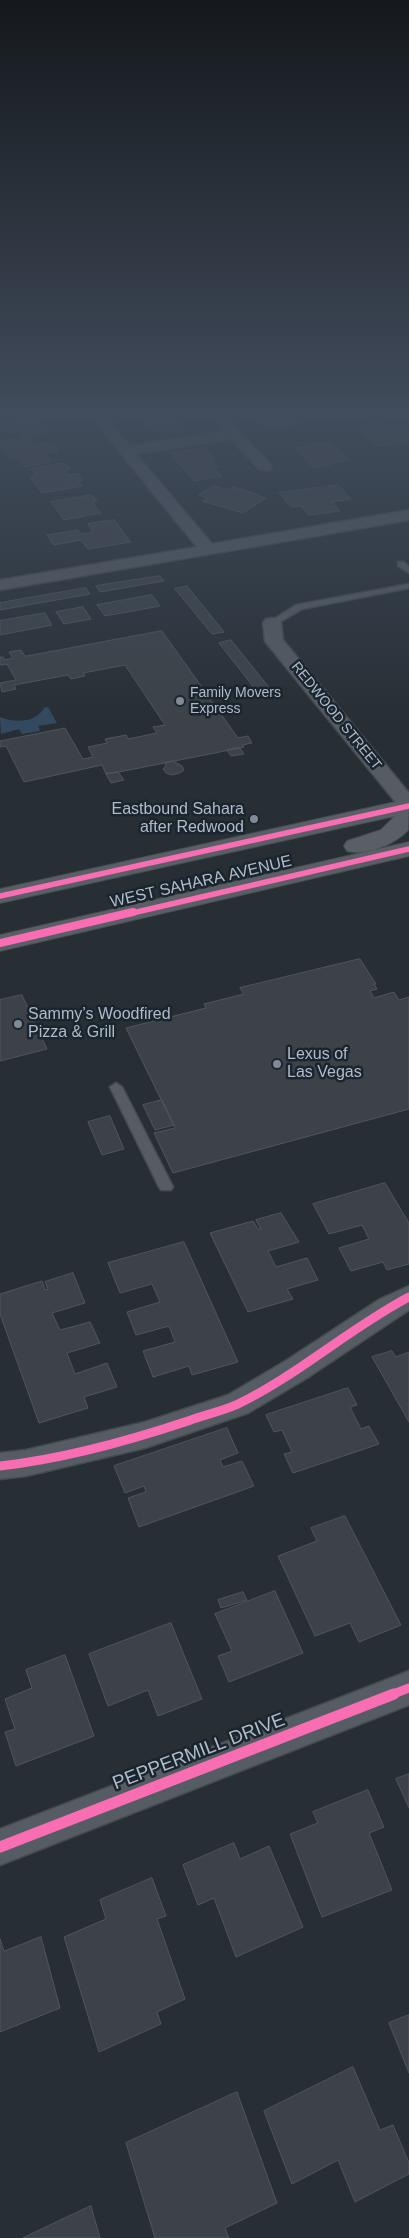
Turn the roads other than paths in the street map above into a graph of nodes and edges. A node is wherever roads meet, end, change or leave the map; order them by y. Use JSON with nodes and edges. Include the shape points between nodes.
{"nodes":[{"id":1,"x":182,"y":518,"type":"edge"},
{"id":2,"x":395,"y":518,"type":"edge"},
{"id":3,"x":208,"y":550,"type":"junction"},
{"id":4,"x":401,"y":564,"type":"dead end"},
{"id":5,"x":409,"y":572,"type":"edge"},
{"id":6,"x":0,"y":586,"type":"edge"},
{"id":7,"x":409,"y":586,"type":"edge"},
{"id":8,"x":272,"y":623,"type":"joint"},
{"id":9,"x":409,"y":807,"type":"edge"},
{"id":10,"x":409,"y":849,"type":"edge"},
{"id":11,"x":230,"y":890,"type":"junction"},
{"id":12,"x":0,"y":896,"type":"edge"},
{"id":13,"x":0,"y":943,"type":"edge"},
{"id":14,"x":116,"y":1086,"type":"dead end"},
{"id":15,"x":166,"y":1187,"type":"dead end"},
{"id":16,"x":409,"y":1297,"type":"edge"},
{"id":17,"x":0,"y":1466,"type":"edge"},
{"id":18,"x":409,"y":1688,"type":"edge"},
{"id":19,"x":0,"y":1847,"type":"edge"}],
"edges":[{"from":1,"to":3,"type":"street"},
{"from":2,"to":3,"type":"street"},
{"from":3,"to":6,"type":"street"},
{"from":4,"to":5,"type":"lane"},
{"from":7,"to":8,"type":"lane","via":[[299,607]]},
{"from":8,"to":9,"type":"street","name":"REDWOOD STREET","via":[[274,641]]},
{"from":9,"to":11,"type":"main road","via":[[404,822],[380,840],[258,873]]},
{"from":9,"to":12,"type":"main road","name":"WEST SAHARA AVENUE"},
{"from":10,"to":11,"type":"main road","name":"WEST SAHARA AVENUE"},
{"from":11,"to":13,"type":"main road","name":"WEST SAHARA AVENUE"},
{"from":14,"to":15,"type":"lane"},
{"from":16,"to":17,"type":"street","via":[[238,1404],[145,1435]]},
{"from":18,"to":19,"type":"street","name":"PEPPERMILL DRIVE"}]}
